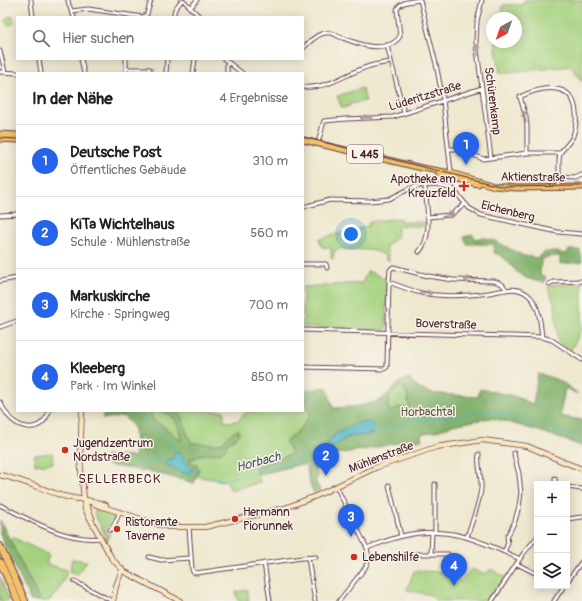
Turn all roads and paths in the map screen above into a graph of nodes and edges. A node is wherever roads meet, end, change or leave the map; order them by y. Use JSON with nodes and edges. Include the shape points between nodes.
{"nodes":[{"id":1,"x":31,"y":0,"type":"edge"},
{"id":2,"x":68,"y":0,"type":"edge"},
{"id":3,"x":151,"y":0,"type":"edge"},
{"id":4,"x":182,"y":0,"type":"edge"},
{"id":5,"x":198,"y":0,"type":"edge"},
{"id":6,"x":420,"y":0,"type":"edge"},
{"id":7,"x":482,"y":0,"type":"edge"},
{"id":8,"x":190,"y":8,"type":"junction"},
{"id":9,"x":71,"y":11,"type":"junction"},
{"id":10,"x":33,"y":16,"type":"edge"},
{"id":11,"x":74,"y":16,"type":"edge"},
{"id":12,"x":136,"y":16,"type":"edge"},
{"id":13,"x":144,"y":16,"type":"edge"},
{"id":14,"x":173,"y":16,"type":"edge"},
{"id":15,"x":199,"y":16,"type":"edge"},
{"id":16,"x":387,"y":45,"type":"junction"},
{"id":17,"x":304,"y":47,"type":"edge"},
{"id":18,"x":0,"y":51,"type":"edge"},
{"id":19,"x":39,"y":60,"type":"edge"},
{"id":20,"x":81,"y":60,"type":"edge"},
{"id":21,"x":126,"y":60,"type":"edge"},
{"id":22,"x":167,"y":60,"type":"edge"},
{"id":23,"x":195,"y":60,"type":"edge"},
{"id":24,"x":226,"y":60,"type":"edge"},
{"id":25,"x":391,"y":62,"type":"junction"},
{"id":26,"x":150,"y":69,"type":"dead end"},
{"id":27,"x":126,"y":71,"type":"edge"},
{"id":28,"x":0,"y":72,"type":"edge"},
{"id":29,"x":5,"y":72,"type":"junction"},
{"id":30,"x":41,"y":72,"type":"edge"},
{"id":31,"x":84,"y":72,"type":"edge"},
{"id":32,"x":166,"y":72,"type":"edge"},
{"id":33,"x":193,"y":72,"type":"edge"},
{"id":34,"x":226,"y":72,"type":"edge"},
{"id":35,"x":241,"y":72,"type":"edge"},
{"id":36,"x":16,"y":73,"type":"edge"},
{"id":37,"x":304,"y":87,"type":"edge"},
{"id":38,"x":482,"y":88,"type":"junction"},
{"id":39,"x":443,"y":100,"type":"junction"},
{"id":40,"x":404,"y":113,"type":"junction"},
{"id":41,"x":0,"y":134,"type":"edge"},
{"id":42,"x":16,"y":135,"type":"edge"},
{"id":43,"x":0,"y":139,"type":"edge"},
{"id":44,"x":305,"y":139,"type":"edge"},
{"id":45,"x":16,"y":140,"type":"edge"},
{"id":46,"x":318,"y":143,"type":"junction"},
{"id":47,"x":450,"y":149,"type":"junction"},
{"id":48,"x":527,"y":153,"type":"junction"},
{"id":49,"x":560,"y":153,"type":"junction"},
{"id":50,"x":491,"y":158,"type":"junction"},
{"id":51,"x":582,"y":175,"type":"edge"},
{"id":52,"x":453,"y":176,"type":"junction"},
{"id":53,"x":559,"y":176,"type":"junction"},
{"id":54,"x":425,"y":186,"type":"junction"},
{"id":55,"x":452,"y":187,"type":"junction"},
{"id":56,"x":582,"y":187,"type":"edge"},
{"id":57,"x":559,"y":188,"type":"junction"},
{"id":58,"x":465,"y":204,"type":"junction"},
{"id":59,"x":304,"y":207,"type":"edge"},
{"id":60,"x":16,"y":214,"type":"edge"},
{"id":61,"x":0,"y":215,"type":"edge"},
{"id":62,"x":427,"y":217,"type":"junction"},
{"id":63,"x":582,"y":234,"type":"edge"},
{"id":64,"x":419,"y":252,"type":"dead end"},
{"id":65,"x":304,"y":264,"type":"edge"},
{"id":66,"x":327,"y":268,"type":"dead end"},
{"id":67,"x":16,"y":278,"type":"edge"},
{"id":68,"x":0,"y":281,"type":"edge"},
{"id":69,"x":582,"y":281,"type":"edge"},
{"id":70,"x":389,"y":282,"type":"junction"},
{"id":71,"x":549,"y":284,"type":"dead end"},
{"id":72,"x":506,"y":289,"type":"junction"},
{"id":73,"x":16,"y":322,"type":"edge"},
{"id":74,"x":0,"y":327,"type":"edge"},
{"id":75,"x":304,"y":330,"type":"edge"},
{"id":76,"x":388,"y":332,"type":"junction"},
{"id":77,"x":542,"y":337,"type":"junction"},
{"id":78,"x":582,"y":360,"type":"edge"},
{"id":79,"x":304,"y":367,"type":"edge"},
{"id":80,"x":0,"y":402,"type":"edge"},
{"id":81,"x":49,"y":412,"type":"edge"},
{"id":82,"x":82,"y":412,"type":"edge"},
{"id":83,"x":514,"y":453,"type":"dead end"},
{"id":84,"x":479,"y":454,"type":"dead end"},
{"id":85,"x":582,"y":469,"type":"edge"},
{"id":86,"x":0,"y":475,"type":"edge"},
{"id":87,"x":435,"y":484,"type":"dead end"},
{"id":88,"x":389,"y":485,"type":"dead end"},
{"id":89,"x":336,"y":486,"type":"junction"},
{"id":90,"x":570,"y":488,"type":"edge"},
{"id":91,"x":582,"y":488,"type":"edge"},
{"id":92,"x":84,"y":499,"type":"junction"},
{"id":93,"x":0,"y":505,"type":"edge"},
{"id":94,"x":97,"y":505,"type":"junction"},
{"id":95,"x":117,"y":511,"type":"junction"},
{"id":96,"x":90,"y":512,"type":"junction"},
{"id":97,"x":582,"y":517,"type":"edge"},
{"id":98,"x":570,"y":519,"type":"edge"},
{"id":99,"x":96,"y":527,"type":"junction"},
{"id":100,"x":189,"y":527,"type":"junction"},
{"id":101,"x":110,"y":530,"type":"dead end"},
{"id":102,"x":434,"y":532,"type":"junction"},
{"id":103,"x":402,"y":536,"type":"junction"},
{"id":104,"x":467,"y":537,"type":"junction"},
{"id":105,"x":101,"y":538,"type":"junction"},
{"id":106,"x":534,"y":541,"type":"edge"},
{"id":107,"x":0,"y":546,"type":"edge"},
{"id":108,"x":367,"y":548,"type":"junction"},
{"id":109,"x":504,"y":552,"type":"junction"},
{"id":110,"x":413,"y":554,"type":"dead end"},
{"id":111,"x":432,"y":554,"type":"junction"},
{"id":112,"x":149,"y":557,"type":"dead end"},
{"id":113,"x":190,"y":558,"type":"junction"},
{"id":114,"x":308,"y":558,"type":"junction"},
{"id":115,"x":316,"y":558,"type":"dead end"},
{"id":116,"x":520,"y":559,"type":"junction"},
{"id":117,"x":0,"y":562,"type":"edge"},
{"id":118,"x":582,"y":562,"type":"edge"},
{"id":119,"x":264,"y":563,"type":"junction"},
{"id":120,"x":517,"y":564,"type":"junction"},
{"id":121,"x":122,"y":570,"type":"junction"},
{"id":122,"x":448,"y":570,"type":"dead end"},
{"id":123,"x":534,"y":572,"type":"edge"},
{"id":124,"x":570,"y":578,"type":"edge"},
{"id":125,"x":74,"y":581,"type":"dead end"},
{"id":126,"x":562,"y":589,"type":"edge"},
{"id":127,"x":18,"y":601,"type":"edge"},
{"id":128,"x":25,"y":601,"type":"edge"},
{"id":129,"x":112,"y":601,"type":"edge"},
{"id":130,"x":180,"y":601,"type":"edge"},
{"id":131,"x":270,"y":601,"type":"edge"},
{"id":132,"x":315,"y":601,"type":"edge"},
{"id":133,"x":339,"y":601,"type":"edge"},
{"id":134,"x":492,"y":601,"type":"edge"},
{"id":135,"x":554,"y":601,"type":"edge"}],
"edges":[{"from":1,"to":10,"type":"street"},
{"from":2,"to":9,"type":"street"},
{"from":3,"to":13,"type":"street"},
{"from":4,"to":8,"type":"street"},
{"from":4,"to":14,"type":"street","via":[[174,9]]},
{"from":5,"to":8,"type":"street"},
{"from":6,"to":16,"type":"street","via":[[398,6],[400,36]]},
{"from":6,"to":39,"type":"street"},
{"from":38,"to":7,"type":"street","name":"Schürenkamp","one_way":true,"via":[[476,32]]},
{"from":8,"to":15,"type":"street"},
{"from":9,"to":11,"type":"street"},
{"from":9,"to":12,"type":"street","via":[[88,9]]},
{"from":16,"to":17,"type":"street","via":[[360,45],[324,32]]},
{"from":16,"to":25,"type":"street"},
{"from":18,"to":29,"type":"street"},
{"from":19,"to":30,"type":"street"},
{"from":20,"to":31,"type":"street"},
{"from":21,"to":27,"type":"street"},
{"from":22,"to":32,"type":"street"},
{"from":23,"to":33,"type":"street"},
{"from":24,"to":34,"type":"street"},
{"from":24,"to":35,"type":"street"},
{"from":25,"to":37,"type":"street","via":[[369,66],[316,87]]},
{"from":25,"to":40,"type":"street"},
{"from":26,"to":27,"type":"street"},
{"from":28,"to":29,"type":"street"},
{"from":29,"to":36,"type":"street"},
{"from":38,"to":39,"type":"street","name":"Lüderitzstraße"},
{"from":38,"to":50,"type":"street","name":"Schürenkamp"},
{"from":39,"to":40,"type":"street","name":"Lüderitzstraße"},
{"from":39,"to":47,"type":"street"},
{"from":40,"to":46,"type":"street","name":"Lüderitzstraße","one_way":true,"via":[[387,118],[323,122]]},
{"from":41,"to":42,"type":"main road"},
{"from":43,"to":45,"type":"main road"},
{"from":44,"to":46,"type":"main road","name":"Aktienstraße","number":"L 445"},
{"from":46,"to":52,"type":"main road","name":"Aktienstraße","number":"L 445"},
{"from":47,"to":50,"type":"street","via":[[460,149],[483,159]]},
{"from":47,"to":52,"type":"street"},
{"from":48,"to":49,"type":"street"},
{"from":48,"to":49,"type":"street","one_way":true,"via":[[526,117],[520,97],[552,88],[569,94],[575,107],[576,126],[569,144]]},
{"from":48,"to":50,"type":"street"},
{"from":49,"to":53,"type":"street"},
{"from":51,"to":53,"type":"street","via":[[575,178]]},
{"from":52,"to":55,"type":"street"},
{"from":52,"to":57,"type":"main road","name":"Aktienstraße","number":"L 445","via":[[476,184],[510,188]]},
{"from":53,"to":57,"type":"street"},
{"from":54,"to":55,"type":"street"},
{"from":54,"to":59,"type":"street","via":[[410,188],[389,199],[340,199]]},
{"from":54,"to":62,"type":"street"},
{"from":55,"to":58,"type":"street","name":"Eichenberg"},
{"from":56,"to":57,"type":"main road","name":"Aktienstraße","number":"L 445"},
{"from":62,"to":58,"type":"street","one_way":true,"via":[[452,215]]},
{"from":58,"to":63,"type":"street","name":"Eichenberg","via":[[484,216],[558,232]]},
{"from":60,"to":61,"type":"street"},
{"from":62,"to":64,"type":"street","via":[[427,238]]},
{"from":65,"to":66,"type":"street","via":[[326,264]]},
{"from":67,"to":68,"type":"street"},
{"from":69,"to":71,"type":"street"},
{"from":70,"to":72,"type":"street","one_way":true,"via":[[421,293],[443,296],[483,294]]},
{"from":72,"to":70,"type":"street","one_way":true,"via":[[494,281],[453,280],[421,275],[395,267],[391,268]]},
{"from":70,"to":76,"type":"street"},
{"from":72,"to":77,"type":"street","via":[[522,291],[533,301],[538,311]]},
{"from":73,"to":74,"type":"street"},
{"from":75,"to":76,"type":"street","name":"Boverstraße"},
{"from":76,"to":77,"type":"street","name":"Boverstraße"},
{"from":76,"to":79,"type":"street","via":[[385,369]]},
{"from":77,"to":78,"type":"street","name":"Boverstraße","via":[[550,339]]},
{"from":80,"to":81,"type":"street","via":[[9,417],[24,426],[33,427],[40,424]]},
{"from":82,"to":92,"type":"street","via":[[80,459]]},
{"from":83,"to":109,"type":"street","via":[[521,493]]},
{"from":84,"to":104,"type":"street","via":[[481,488]]},
{"from":85,"to":89,"type":"street","name":"Mühlenstraße","via":[[527,446],[483,440],[436,447],[377,467]]},
{"from":86,"to":92,"type":"street","name":"Mühlenstraße","via":[[63,496]]},
{"from":87,"to":102,"type":"street"},
{"from":88,"to":103,"type":"street"},
{"from":89,"to":100,"type":"street","name":"Mühlenstraße","via":[[286,508],[214,525]]},
{"from":89,"to":108,"type":"street"},
{"from":90,"to":91,"type":"street"},
{"from":92,"to":94,"type":"street","name":"Mühlenstraße"},
{"from":92,"to":95,"type":"street","name":"Mühlenstraße"},
{"from":92,"to":96,"type":"street"},
{"from":92,"to":99,"type":"street","via":[[85,509]]},
{"from":93,"to":105,"type":"street","via":[[56,532]]},
{"from":94,"to":95,"type":"street","name":"Mühlenstraße"},
{"from":94,"to":96,"type":"street"},
{"from":95,"to":100,"type":"street","name":"Mühlenstraße","via":[[169,527]]},
{"from":95,"to":101,"type":"street"},
{"from":96,"to":99,"type":"street"},
{"from":97,"to":98,"type":"street"},
{"from":99,"to":105,"type":"street"},
{"from":100,"to":113,"type":"street"},
{"from":102,"to":103,"type":"street"},
{"from":102,"to":104,"type":"street"},
{"from":102,"to":111,"type":"street"},
{"from":103,"to":108,"type":"street"},
{"from":104,"to":109,"type":"street"},
{"from":105,"to":121,"type":"street","via":[[112,559]]},
{"from":106,"to":116,"type":"street"},
{"from":107,"to":128,"type":"highway"},
{"from":108,"to":133,"type":"street","via":[[367,565]]},
{"from":109,"to":116,"type":"street"},
{"from":110,"to":111,"type":"street"},
{"from":111,"to":122,"type":"street","via":[[448,554]]},
{"from":112,"to":113,"type":"street","via":[[161,560]]},
{"from":113,"to":119,"type":"street","via":[[193,572],[196,573]]},
{"from":114,"to":115,"type":"street"},
{"from":114,"to":119,"type":"street"},
{"from":114,"to":132,"type":"street"},
{"from":116,"to":120,"type":"street"},
{"from":117,"to":127,"type":"highway"},
{"from":118,"to":124,"type":"street"},
{"from":119,"to":131,"type":"street"},
{"from":120,"to":123,"type":"street"},
{"from":120,"to":134,"type":"street"},
{"from":121,"to":129,"type":"street"},
{"from":121,"to":130,"type":"street"},
{"from":125,"to":129,"type":"street"},
{"from":126,"to":135,"type":"street"}]}
